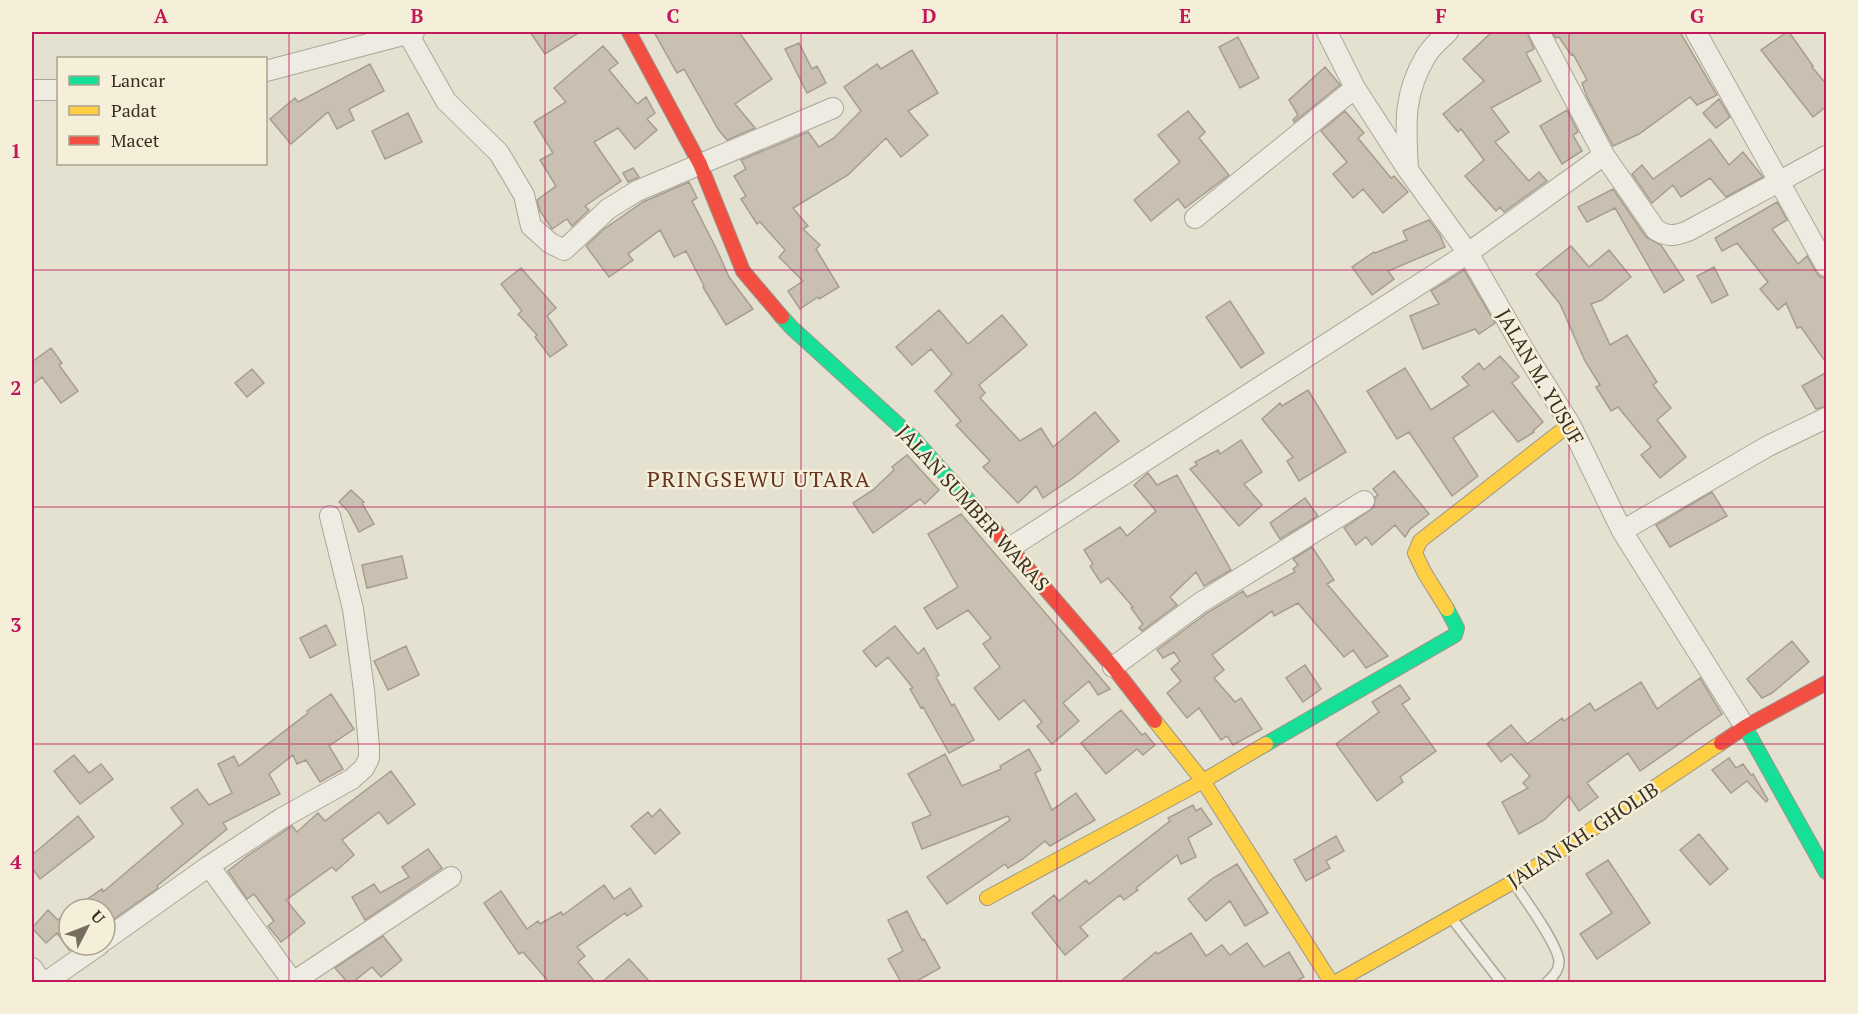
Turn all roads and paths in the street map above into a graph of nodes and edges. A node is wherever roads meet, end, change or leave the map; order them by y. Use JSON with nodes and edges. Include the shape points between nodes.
{"nodes":[{"id":1,"x":410,"y":32,"type":"edge"},
{"id":2,"x":629,"y":32,"type":"edge"},
{"id":3,"x":1327,"y":32,"type":"edge"},
{"id":4,"x":1448,"y":32,"type":"edge"},
{"id":5,"x":1539,"y":32,"type":"edge"},
{"id":6,"x":1696,"y":32,"type":"edge"},
{"id":7,"x":267,"y":71,"type":"edge"},
{"id":8,"x":1355,"y":88,"type":"junction"},
{"id":9,"x":32,"y":90,"type":"edge"},
{"id":10,"x":57,"y":90,"type":"edge"},
{"id":11,"x":833,"y":108,"type":"dead end"},
{"id":12,"x":1604,"y":155,"type":"junction"},
{"id":13,"x":1827,"y":156,"type":"edge"},
{"id":14,"x":700,"y":164,"type":"junction"},
{"id":15,"x":1408,"y":170,"type":"junction"},
{"id":16,"x":1779,"y":180,"type":"junction"},
{"id":17,"x":1195,"y":218,"type":"dead end"},
{"id":18,"x":1468,"y":253,"type":"junction"},
{"id":19,"x":1827,"y":266,"type":"edge"},
{"id":20,"x":1827,"y":417,"type":"edge"},
{"id":21,"x":1570,"y":424,"type":"junction"},
{"id":22,"x":1364,"y":501,"type":"dead end"},
{"id":23,"x":330,"y":516,"type":"dead end"},
{"id":24,"x":1622,"y":531,"type":"junction"},
{"id":25,"x":1011,"y":547,"type":"junction"},
{"id":26,"x":1113,"y":667,"type":"junction"},
{"id":27,"x":1827,"y":683,"type":"edge"},
{"id":28,"x":1745,"y":727,"type":"junction"},
{"id":29,"x":1203,"y":781,"type":"junction"},
{"id":30,"x":209,"y":866,"type":"junction"},
{"id":31,"x":1827,"y":872,"type":"edge"},
{"id":32,"x":451,"y":877,"type":"dead end"},
{"id":33,"x":1513,"y":882,"type":"junction"},
{"id":34,"x":987,"y":898,"type":"dead end"},
{"id":35,"x":1451,"y":918,"type":"junction"},
{"id":36,"x":117,"y":931,"type":"edge"},
{"id":37,"x":82,"y":957,"type":"edge"},
{"id":38,"x":32,"y":968,"type":"edge"},
{"id":39,"x":40,"y":982,"type":"edge"},
{"id":40,"x":46,"y":982,"type":"edge"},
{"id":41,"x":293,"y":982,"type":"edge"},
{"id":42,"x":1331,"y":982,"type":"edge"},
{"id":43,"x":1336,"y":982,"type":"edge"},
{"id":44,"x":1501,"y":982,"type":"edge"},
{"id":45,"x":1547,"y":982,"type":"edge"}],
"edges":[{"from":1,"to":7,"type":"street"},
{"from":1,"to":14,"type":"street","via":[[446,101],[499,153],[524,195],[531,226],[564,250],[608,208]]},
{"from":2,"to":14,"type":"street","name":"JALAN SUMBER WARAS"},
{"from":3,"to":8,"type":"street","name":"JALAN M. YUSUF"},
{"from":4,"to":15,"type":"street","via":[[1427,54],[1413,82],[1406,112]]},
{"from":5,"to":12,"type":"street"},
{"from":6,"to":16,"type":"street"},
{"from":8,"to":15,"type":"street","name":"JALAN M. YUSUF"},
{"from":8,"to":17,"type":"street"},
{"from":9,"to":10,"type":"street"},
{"from":11,"to":14,"type":"street"},
{"from":12,"to":16,"type":"street","via":[[1656,230],[1666,236],[1688,231]]},
{"from":12,"to":18,"type":"street"},
{"from":13,"to":16,"type":"street"},
{"from":14,"to":25,"type":"street","name":"JALAN SUMBER WARAS","via":[[743,271],[792,327],[914,439]]},
{"from":15,"to":18,"type":"street","name":"JALAN M. YUSUF"},
{"from":16,"to":19,"type":"street"},
{"from":18,"to":21,"type":"street","name":"JALAN M. YUSUF"},
{"from":18,"to":25,"type":"street"},
{"from":20,"to":24,"type":"street","via":[[1768,446]]},
{"from":21,"to":24,"type":"street","name":"JALAN M. YUSUF"},
{"from":21,"to":29,"type":"street","via":[[1420,541],[1415,553],[1419,565],[1452,618],[1457,628],[1455,635]]},
{"from":22,"to":26,"type":"street","via":[[1200,603]]},
{"from":23,"to":30,"type":"street","via":[[353,609],[369,758],[352,779],[282,818]]},
{"from":24,"to":28,"type":"street","name":"JALAN M. YUSUF"},
{"from":25,"to":26,"type":"street","name":"JALAN SUMBER WARAS"},
{"from":26,"to":29,"type":"street","name":"JALAN SUMBER WARAS"},
{"from":27,"to":28,"type":"street","name":"JALAN KH. GHOLIB"},
{"from":28,"to":31,"type":"street"},
{"from":28,"to":33,"type":"street","name":"JALAN KH. GHOLIB"},
{"from":29,"to":34,"type":"street"},
{"from":29,"to":42,"type":"street","name":"JALAN SUMBER WARAS"},
{"from":30,"to":36,"type":"street"},
{"from":30,"to":41,"type":"street"},
{"from":32,"to":41,"type":"street"},
{"from":33,"to":35,"type":"street","name":"JALAN KH. GHOLIB"},
{"from":33,"to":45,"type":"lane","via":[[1554,946],[1559,962],[1555,975]]},
{"from":35,"to":43,"type":"street","name":"JALAN KH. GHOLIB"},
{"from":35,"to":44,"type":"lane"},
{"from":37,"to":40,"type":"street"},
{"from":38,"to":39,"type":"street"}]}
